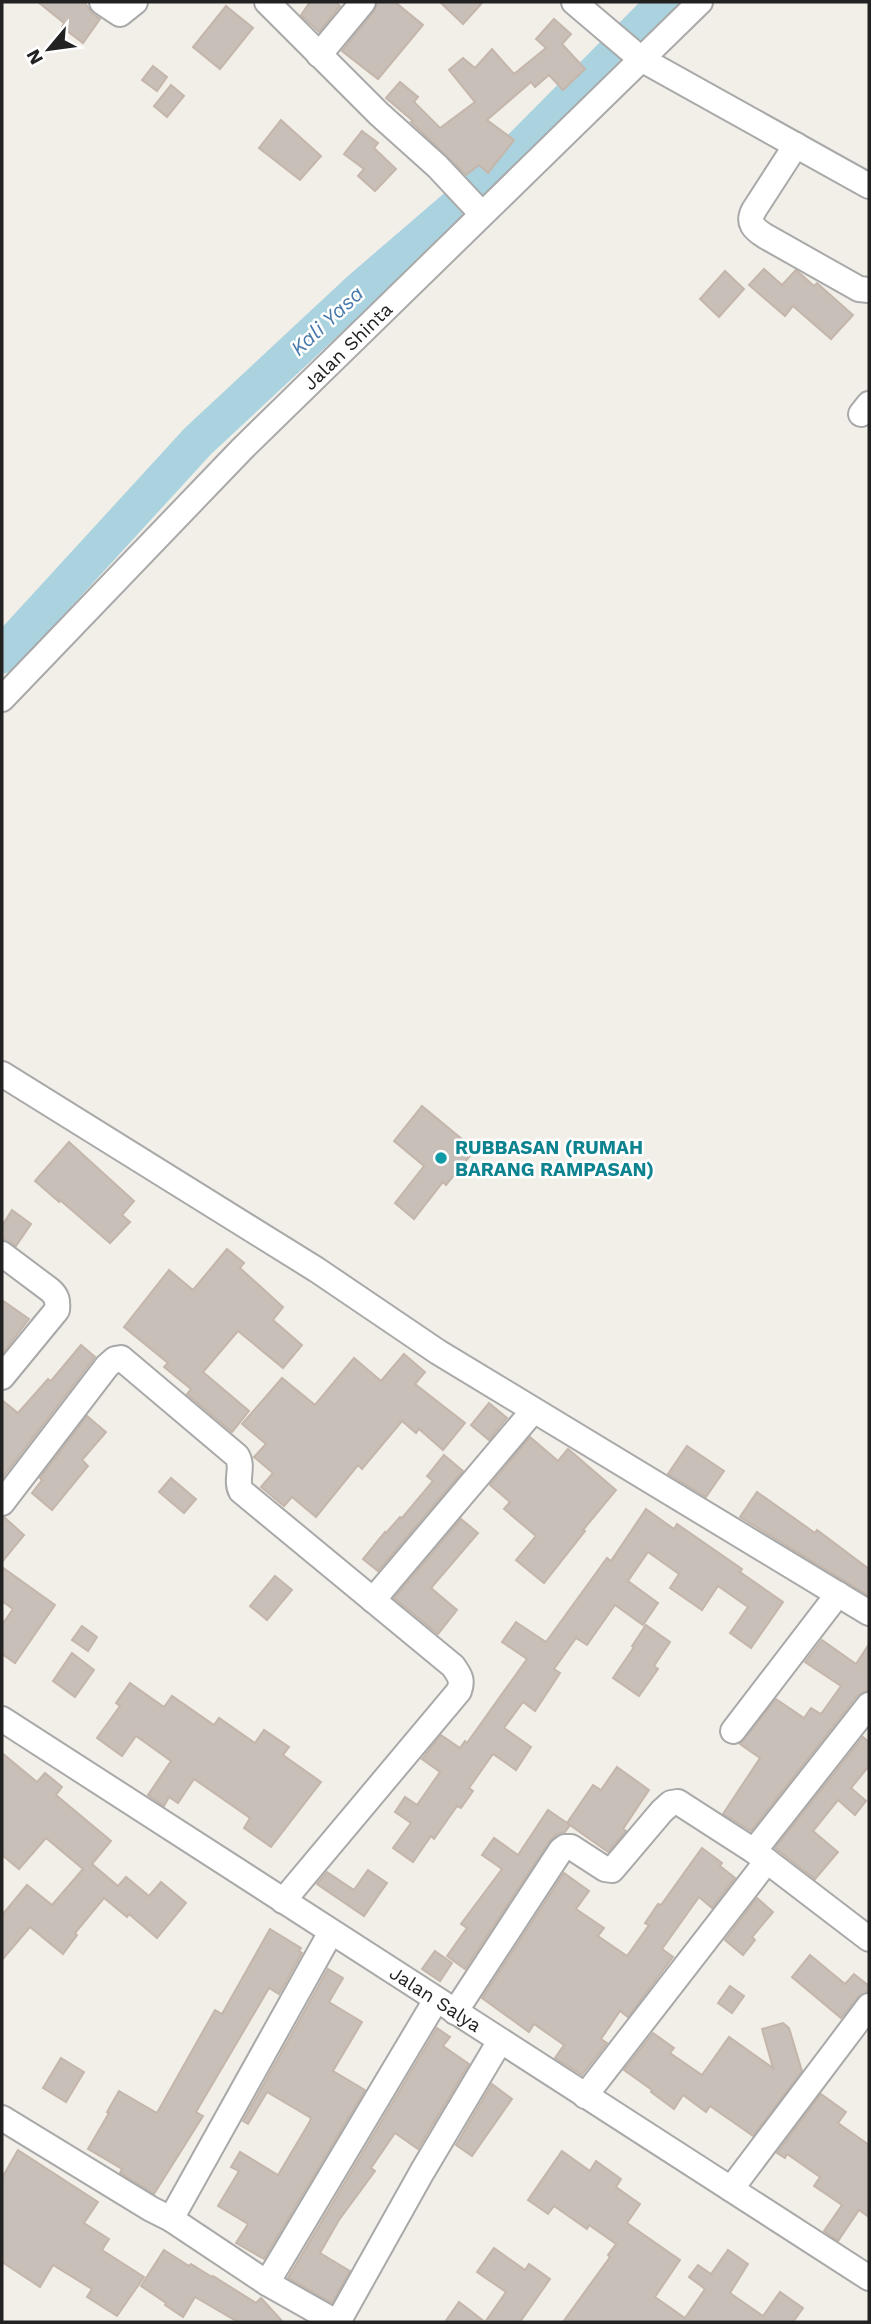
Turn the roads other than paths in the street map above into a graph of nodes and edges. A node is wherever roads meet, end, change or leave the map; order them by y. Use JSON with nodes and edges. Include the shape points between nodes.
{"nodes":[{"id":1,"x":102,"y":2,"type":"edge"},
{"id":2,"x":135,"y":2,"type":"edge"},
{"id":3,"x":267,"y":2,"type":"edge"},
{"id":4,"x":363,"y":2,"type":"edge"},
{"id":5,"x":573,"y":2,"type":"edge"},
{"id":6,"x":700,"y":2,"type":"edge"},
{"id":7,"x":632,"y":51,"type":"junction"},
{"id":8,"x":319,"y":55,"type":"junction"},
{"id":9,"x":796,"y":145,"type":"junction"},
{"id":10,"x":869,"y":186,"type":"edge"},
{"id":11,"x":474,"y":206,"type":"junction"},
{"id":12,"x":869,"y":290,"type":"edge"},
{"id":13,"x":2,"y":699,"type":"edge"},
{"id":14,"x":2,"y":1074,"type":"edge"},
{"id":15,"x":2,"y":1254,"type":"edge"},
{"id":16,"x":2,"y":1377,"type":"edge"},
{"id":17,"x":533,"y":1411,"type":"junction"},
{"id":18,"x":2,"y":1503,"type":"edge"},
{"id":19,"x":838,"y":1594,"type":"junction"},
{"id":20,"x":373,"y":1600,"type":"junction"},
{"id":21,"x":869,"y":1614,"type":"edge"},
{"id":22,"x":869,"y":1704,"type":"edge"},
{"id":23,"x":2,"y":1719,"type":"edge"},
{"id":24,"x":733,"y":1731,"type":"dead end"},
{"id":25,"x":761,"y":1856,"type":"junction"},
{"id":26,"x":283,"y":1901,"type":"junction"},
{"id":27,"x":331,"y":1932,"type":"junction"},
{"id":28,"x":869,"y":1939,"type":"edge"},
{"id":29,"x":445,"y":2006,"type":"junction"},
{"id":30,"x":869,"y":2006,"type":"edge"},
{"id":31,"x":500,"y":2041,"type":"junction"},
{"id":32,"x":585,"y":2096,"type":"junction"},
{"id":33,"x":2,"y":2118,"type":"edge"},
{"id":34,"x":731,"y":2189,"type":"junction"},
{"id":35,"x":171,"y":2219,"type":"junction"},
{"id":36,"x":866,"y":2269,"type":"edge"},
{"id":37,"x":267,"y":2283,"type":"junction"},
{"id":38,"x":337,"y":2322,"type":"edge"}],
"edges":[{"from":1,"to":2,"type":"street","via":[[120,15]]},
{"from":3,"to":8,"type":"street"},
{"from":4,"to":8,"type":"street"},
{"from":5,"to":7,"type":"street"},
{"from":6,"to":7,"type":"street","name":"Jalan Shinta"},
{"from":7,"to":9,"type":"street"},
{"from":7,"to":11,"type":"street","name":"Jalan Shinta"},
{"from":8,"to":11,"type":"street"},
{"from":9,"to":10,"type":"street"},
{"from":9,"to":12,"type":"street","via":[[754,210],[752,226],[859,289]]},
{"from":11,"to":13,"type":"street","name":"Jalan Shinta"},
{"from":14,"to":17,"type":"street"},
{"from":15,"to":16,"type":"street","via":[[50,1290],[58,1303]]},
{"from":17,"to":19,"type":"street"},
{"from":17,"to":20,"type":"street"},
{"from":18,"to":20,"type":"street","via":[[107,1366],[121,1358],[237,1456],[242,1491]]},
{"from":19,"to":21,"type":"street"},
{"from":19,"to":24,"type":"street"},
{"from":20,"to":26,"type":"street","via":[[453,1666],[460,1676],[459,1691]]},
{"from":22,"to":25,"type":"street"},
{"from":23,"to":26,"type":"street","name":"Jalan Salya"},
{"from":25,"to":28,"type":"street"},
{"from":25,"to":29,"type":"street","via":[[678,1802],[662,1811],[612,1870],[565,1847]]},
{"from":25,"to":32,"type":"street"},
{"from":26,"to":27,"type":"street","name":"Jalan Salya"},
{"from":27,"to":29,"type":"street","name":"Jalan Salya"},
{"from":27,"to":35,"type":"street"},
{"from":29,"to":31,"type":"street","name":"Jalan Salya"},
{"from":29,"to":37,"type":"street"},
{"from":30,"to":34,"type":"street"},
{"from":31,"to":32,"type":"street","name":"Jalan Salya"},
{"from":31,"to":38,"type":"street"},
{"from":32,"to":34,"type":"street","name":"Jalan Salya"},
{"from":33,"to":35,"type":"street"},
{"from":34,"to":36,"type":"street","name":"Jalan Salya"},
{"from":35,"to":37,"type":"street"},
{"from":37,"to":38,"type":"street"}]}
